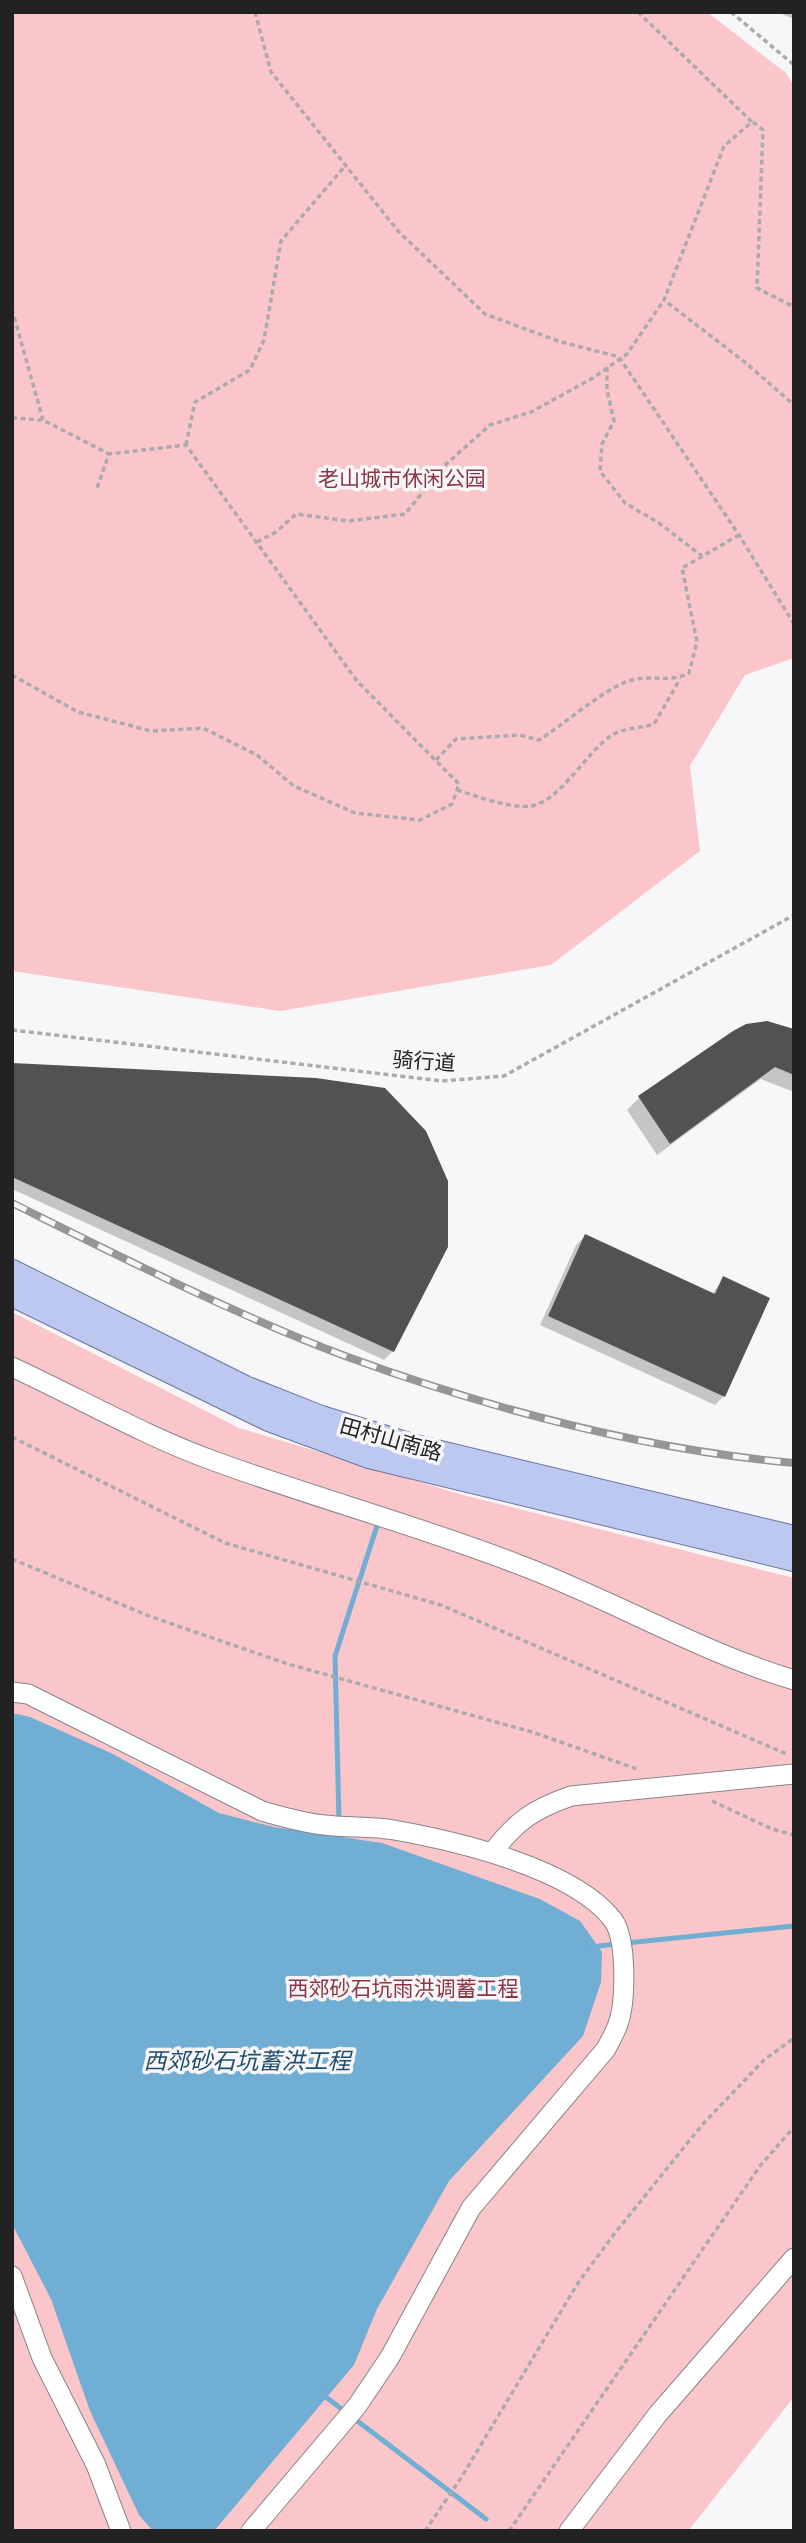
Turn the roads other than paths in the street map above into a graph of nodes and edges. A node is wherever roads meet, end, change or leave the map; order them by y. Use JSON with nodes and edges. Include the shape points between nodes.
{"nodes":[{"id":1,"x":12,"y":1272,"type":"edge"},
{"id":2,"x":12,"y":1294,"type":"edge"},
{"id":3,"x":12,"y":1367,"type":"edge"},
{"id":4,"x":794,"y":1538,"type":"edge"},
{"id":5,"x":794,"y":1559,"type":"edge"},
{"id":6,"x":794,"y":1680,"type":"edge"},
{"id":7,"x":12,"y":1692,"type":"edge"},
{"id":8,"x":794,"y":1774,"type":"edge"},
{"id":9,"x":493,"y":1852,"type":"junction"},
{"id":10,"x":794,"y":2258,"type":"edge"},
{"id":11,"x":12,"y":2276,"type":"edge"},
{"id":12,"x":121,"y":2531,"type":"edge"},
{"id":13,"x":251,"y":2531,"type":"edge"},
{"id":14,"x":569,"y":2531,"type":"edge"}],
"edges":[{"from":1,"to":4,"type":"main road","name":"田村山南路","via":[[245,1388],[321,1418],[415,1447]]},
{"from":2,"to":5,"type":"main road","name":"田村山南路","via":[[269,1419],[369,1456]]},
{"from":3,"to":6,"type":"lane","via":[[212,1460],[485,1551],[660,1629]]},
{"from":7,"to":9,"type":"lane","via":[[28,1694],[262,1811],[294,1821],[393,1830]]},
{"from":8,"to":9,"type":"lane","via":[[571,1796],[536,1808]]},
{"from":9,"to":13,"type":"lane","via":[[554,1877],[584,1894],[613,1920],[621,1944],[619,2022],[606,2049],[471,2208],[390,2357],[357,2406]]},
{"from":10,"to":14,"type":"lane","via":[[658,2414]]},
{"from":11,"to":12,"type":"lane","via":[[42,2358],[96,2465]]}]}
